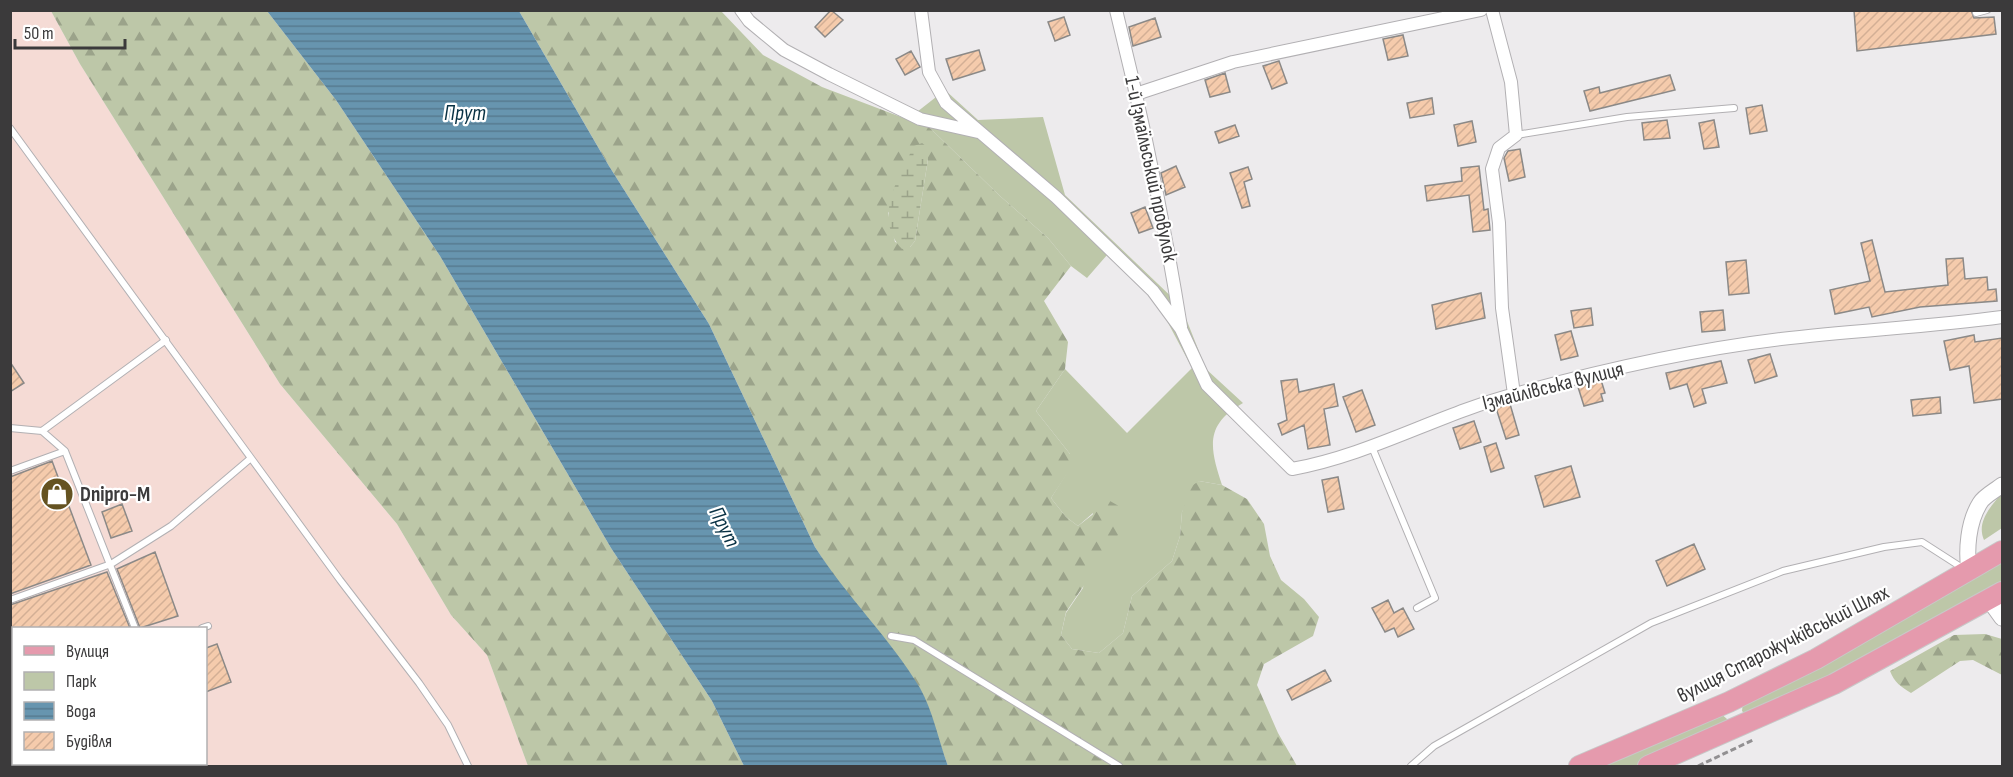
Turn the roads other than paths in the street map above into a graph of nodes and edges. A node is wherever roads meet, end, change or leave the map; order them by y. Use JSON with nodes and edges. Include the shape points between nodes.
{"nodes":[{"id":1,"x":741,"y":10,"type":"edge"},
{"id":2,"x":921,"y":10,"type":"edge"},
{"id":3,"x":1116,"y":10,"type":"edge"},
{"id":4,"x":1481,"y":10,"type":"edge"},
{"id":5,"x":1492,"y":10,"type":"edge"},
{"id":6,"x":1987,"y":10,"type":"edge"},
{"id":7,"x":1976,"y":13,"type":"dead end"},
{"id":8,"x":1137,"y":94,"type":"junction"},
{"id":9,"x":1734,"y":108,"type":"dead end"},
{"id":10,"x":10,"y":128,"type":"edge"},
{"id":11,"x":980,"y":132,"type":"junction"},
{"id":12,"x":1516,"y":135,"type":"junction"},
{"id":13,"x":2002,"y":317,"type":"edge"},
{"id":14,"x":1181,"y":329,"type":"junction"},
{"id":15,"x":166,"y":340,"type":"junction"},
{"id":16,"x":1514,"y":394,"type":"junction"},
{"id":17,"x":10,"y":428,"type":"edge"},
{"id":18,"x":42,"y":431,"type":"junction"},
{"id":19,"x":1372,"y":447,"type":"junction"},
{"id":20,"x":65,"y":451,"type":"junction"},
{"id":21,"x":251,"y":458,"type":"junction"},
{"id":22,"x":10,"y":471,"type":"edge"},
{"id":23,"x":2002,"y":485,"type":"edge"},
{"id":24,"x":2002,"y":551,"type":"edge"},
{"id":25,"x":111,"y":564,"type":"junction"},
{"id":26,"x":1970,"y":572,"type":"junction"},
{"id":27,"x":1996,"y":596,"type":"edge"},
{"id":28,"x":10,"y":600,"type":"edge"},
{"id":29,"x":1417,"y":608,"type":"dead end"},
{"id":30,"x":2002,"y":618,"type":"edge"},
{"id":31,"x":135,"y":627,"type":"edge"},
{"id":32,"x":891,"y":636,"type":"dead end"},
{"id":33,"x":1729,"y":702,"type":"junction"},
{"id":34,"x":1740,"y":728,"type":"junction"},
{"id":35,"x":468,"y":766,"type":"edge"},
{"id":36,"x":1119,"y":766,"type":"edge"},
{"id":37,"x":1411,"y":766,"type":"edge"},
{"id":38,"x":1579,"y":766,"type":"edge"},
{"id":39,"x":1648,"y":766,"type":"edge"}],
"edges":[{"from":1,"to":11,"type":"street","via":[[784,50],[829,74],[920,119]]},
{"from":2,"to":11,"type":"street","via":[[929,72],[946,103]]},
{"from":3,"to":8,"type":"street","name":"1-й Ізмаїльський провулок"},
{"from":4,"to":8,"type":"street","via":[[1233,62]]},
{"from":5,"to":12,"type":"street","via":[[1511,82]]},
{"from":6,"to":7,"type":"lane"},
{"from":8,"to":14,"type":"street","name":"1-й Ізмаїльський провулок"},
{"from":9,"to":12,"type":"lane","via":[[1627,117]]},
{"from":10,"to":15,"type":"lane"},
{"from":11,"to":14,"type":"street","via":[[1056,197],[1145,283]]},
{"from":12,"to":16,"type":"street","via":[[1499,148],[1492,169],[1499,224],[1502,308]]},
{"from":13,"to":16,"type":"street","name":"Ізмайлівська вулиця","via":[[1781,339],[1676,355]]},
{"from":14,"to":19,"type":"street","name":"Ізмайлівська вулиця","via":[[1207,385],[1292,469]]},
{"from":15,"to":18,"type":"lane"},
{"from":15,"to":21,"type":"lane"},
{"from":16,"to":19,"type":"street","name":"Ізмайлівська вулиця","via":[[1457,411]]},
{"from":17,"to":18,"type":"lane"},
{"from":18,"to":20,"type":"lane"},
{"from":19,"to":29,"type":"lane","via":[[1435,598]]},
{"from":20,"to":22,"type":"lane"},
{"from":20,"to":25,"type":"lane"},
{"from":21,"to":25,"type":"lane","via":[[171,526]]},
{"from":21,"to":35,"type":"lane","via":[[419,683]]},
{"from":23,"to":26,"type":"street","via":[[1981,501],[1970,531]]},
{"from":24,"to":26,"type":"main road","name":"вулиця Старожучківський Шлях"},
{"from":25,"to":28,"type":"lane"},
{"from":25,"to":31,"type":"lane"},
{"from":26,"to":33,"type":"main road","name":"вулиця Старожучківський Шлях","via":[[1816,659]]},
{"from":26,"to":37,"type":"lane","via":[[1922,542],[1783,571],[1651,623],[1434,746]]},
{"from":27,"to":30,"type":"street"},
{"from":27,"to":34,"type":"main road","via":[[1834,684]]},
{"from":32,"to":36,"type":"lane","via":[[914,640]]},
{"from":33,"to":34,"type":"main road"},
{"from":33,"to":38,"type":"main road","name":"вулиця Старожучківський Шлях"},
{"from":34,"to":39,"type":"main road"}]}
